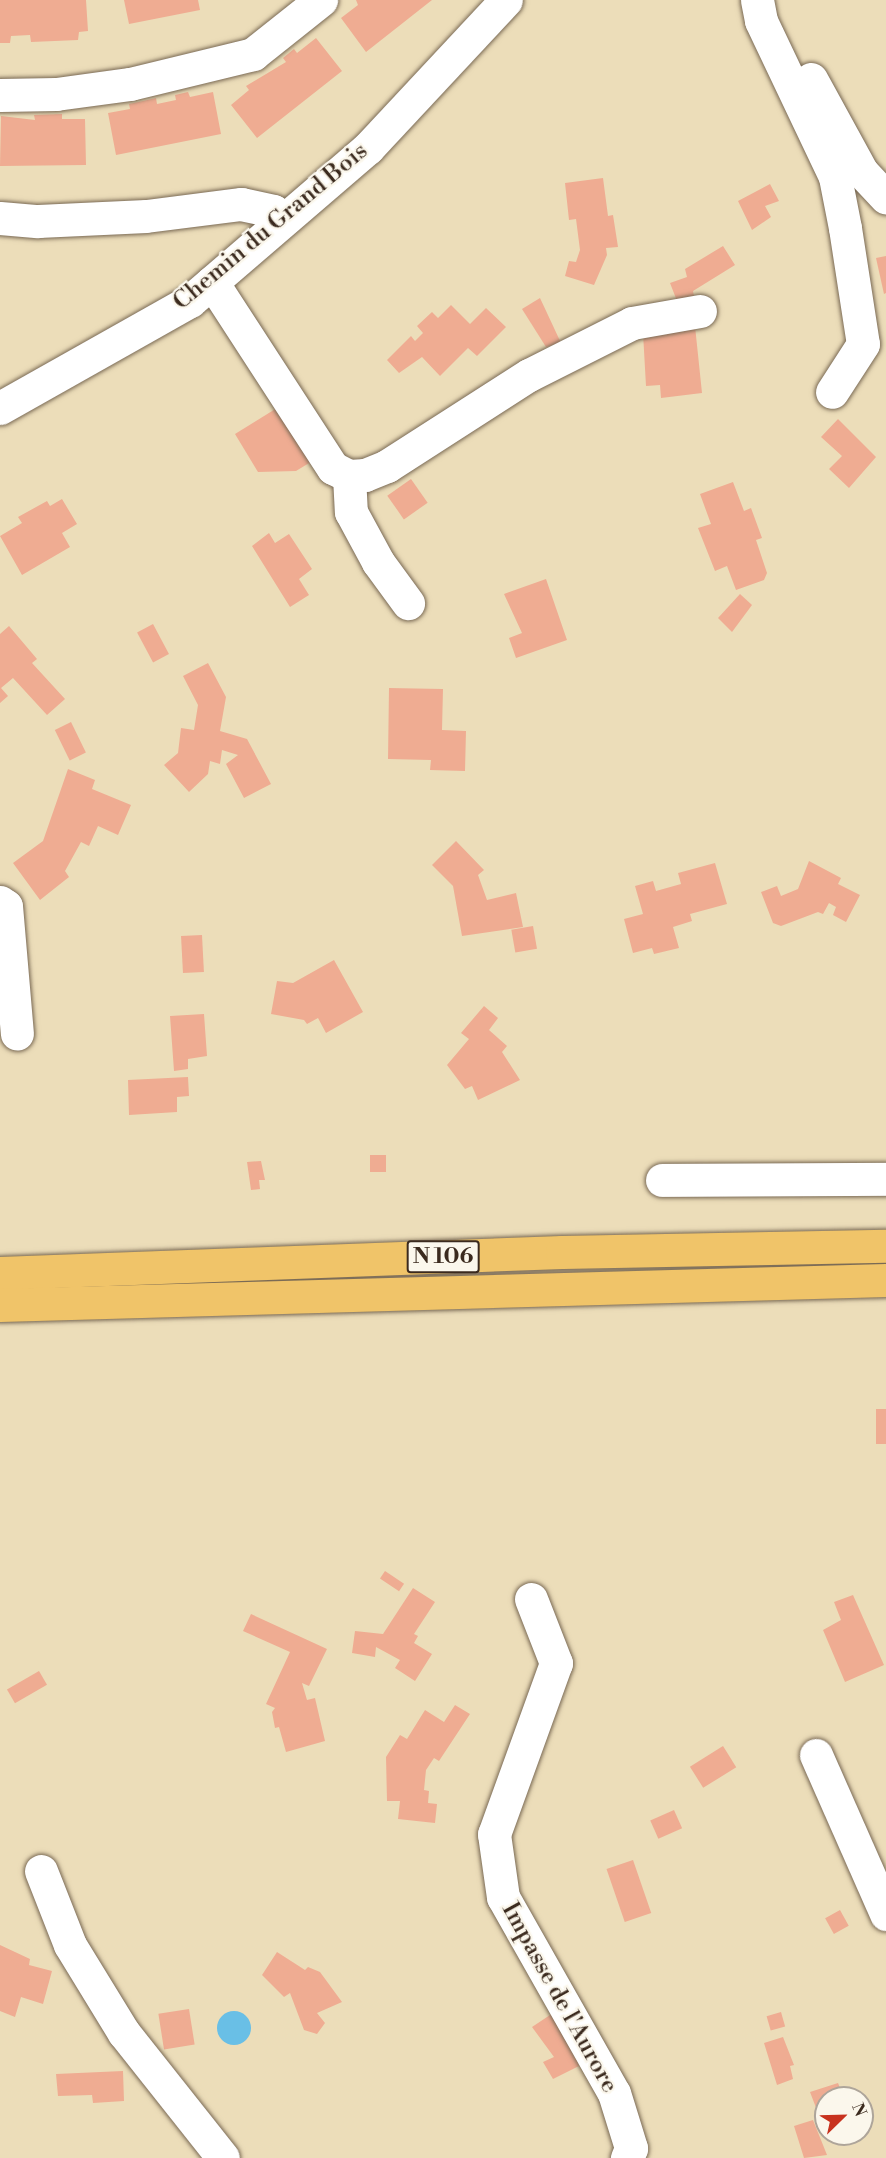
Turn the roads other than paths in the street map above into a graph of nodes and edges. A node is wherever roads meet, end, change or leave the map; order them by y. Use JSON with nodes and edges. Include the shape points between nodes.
{"nodes":[{"id":1,"x":321,"y":0,"type":"edge"},
{"id":2,"x":506,"y":0,"type":"edge"},
{"id":3,"x":757,"y":0,"type":"edge"},
{"id":4,"x":770,"y":0,"type":"edge"},
{"id":5,"x":0,"y":95,"type":"edge"},
{"id":6,"x":886,"y":198,"type":"edge"},
{"id":7,"x":0,"y":219,"type":"edge"},
{"id":8,"x":285,"y":219,"type":"junction"},
{"id":9,"x":212,"y":282,"type":"junction"},
{"id":10,"x":700,"y":311,"type":"dead end"},
{"id":11,"x":832,"y":392,"type":"dead end"},
{"id":12,"x":0,"y":408,"type":"edge"},
{"id":13,"x":349,"y":476,"type":"junction"},
{"id":14,"x":408,"y":603,"type":"dead end"},
{"id":15,"x":0,"y":902,"type":"edge"},
{"id":16,"x":17,"y":1034,"type":"dead end"},
{"id":17,"x":886,"y":1179,"type":"edge"},
{"id":18,"x":662,"y":1180,"type":"dead end"},
{"id":19,"x":886,"y":1246,"type":"edge"},
{"id":20,"x":0,"y":1273,"type":"edge"},
{"id":21,"x":886,"y":1280,"type":"edge"},
{"id":22,"x":0,"y":1305,"type":"edge"},
{"id":23,"x":531,"y":1599,"type":"dead end"},
{"id":24,"x":816,"y":1755,"type":"dead end"},
{"id":25,"x":41,"y":1871,"type":"dead end"},
{"id":26,"x":886,"y":1914,"type":"edge"},
{"id":27,"x":223,"y":2158,"type":"edge"},
{"id":28,"x":627,"y":2158,"type":"edge"}],
"edges":[{"from":1,"to":5,"type":"street","via":[[253,54],[130,84],[56,94]]},
{"from":2,"to":8,"type":"street","name":"Chemin du Grand Bois","via":[[368,148]]},
{"from":3,"to":11,"type":"street","via":[[761,21],[835,177],[845,228],[863,344]]},
{"from":4,"to":6,"type":"street","via":[[862,172]]},
{"from":7,"to":8,"type":"street","via":[[146,216],[242,204],[273,210]]},
{"from":8,"to":9,"type":"street","name":"Chemin du Grand Bois"},
{"from":9,"to":12,"type":"street","name":"Chemin du Grand Bois","via":[[190,302]]},
{"from":9,"to":13,"type":"street","via":[[333,468]]},
{"from":10,"to":13,"type":"street","via":[[632,323],[529,375],[387,466],[365,476]]},
{"from":13,"to":14,"type":"street","via":[[351,512],[378,562]]},
{"from":15,"to":16,"type":"street","via":[[6,906]]},
{"from":17,"to":18,"type":"street"},
{"from":19,"to":20,"type":"main road","number":"N 106","via":[[562,1252]]},
{"from":21,"to":22,"type":"main road","number":"N 106"},
{"from":23,"to":28,"type":"street","name":"Impasse de l'Aurore","via":[[556,1663],[494,1833],[503,1897],[614,2093],[631,2148]]},
{"from":24,"to":26,"type":"street"},
{"from":25,"to":27,"type":"street","via":[[70,1946],[124,2033]]}]}
